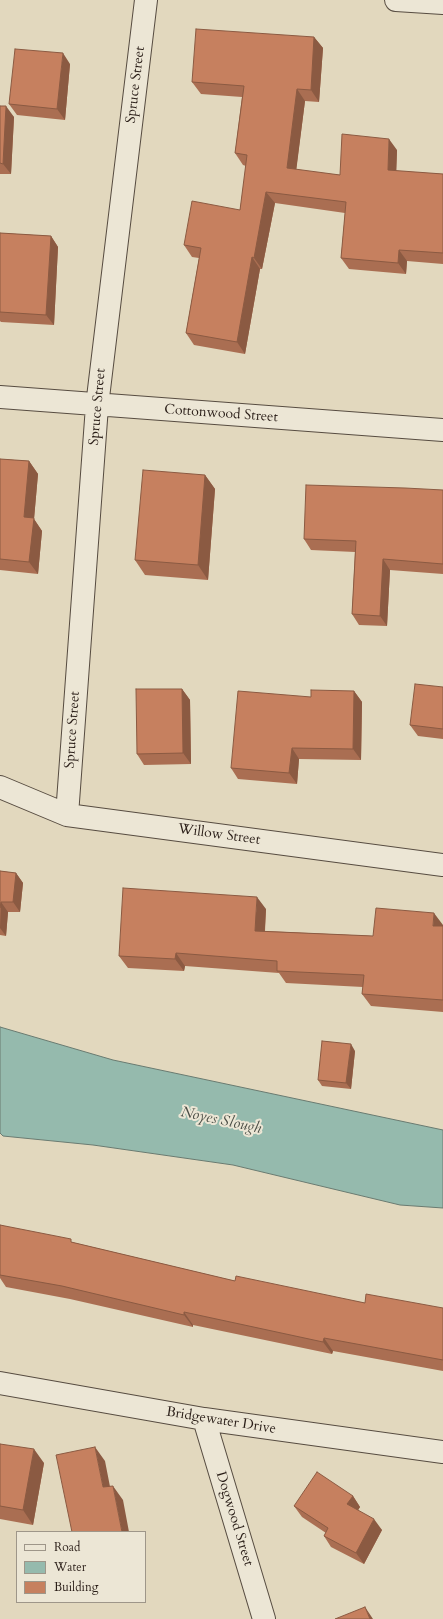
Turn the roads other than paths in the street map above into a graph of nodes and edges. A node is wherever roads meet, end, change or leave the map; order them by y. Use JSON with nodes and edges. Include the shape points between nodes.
{"nodes":[{"id":1,"x":146,"y":0,"type":"edge"},
{"id":2,"x":396,"y":0,"type":"edge"},
{"id":3,"x":443,"y":3,"type":"edge"},
{"id":4,"x":0,"y":397,"type":"edge"},
{"id":5,"x":97,"y":406,"type":"junction"},
{"id":6,"x":443,"y":430,"type":"edge"},
{"id":7,"x":0,"y":787,"type":"edge"},
{"id":8,"x":67,"y":815,"type":"junction"},
{"id":9,"x":443,"y":865,"type":"edge"},
{"id":10,"x":0,"y":1383,"type":"edge"},
{"id":11,"x":204,"y":1419,"type":"junction"},
{"id":12,"x":443,"y":1452,"type":"edge"},
{"id":13,"x":264,"y":1619,"type":"edge"}],
"edges":[{"from":1,"to":5,"type":"street","name":"Spruce Street"},
{"from":2,"to":3,"type":"street"},
{"from":4,"to":5,"type":"street","name":"Cottonwood Street"},
{"from":5,"to":6,"type":"street","name":"Cottonwood Street"},
{"from":5,"to":8,"type":"street","name":"Spruce Street"},
{"from":7,"to":8,"type":"street","name":"Willow Street"},
{"from":8,"to":9,"type":"street","name":"Willow Street"},
{"from":10,"to":11,"type":"street","name":"Bridgewater Drive"},
{"from":11,"to":12,"type":"street","name":"Bridgewater Drive"},
{"from":11,"to":13,"type":"street","name":"Dogwood Street"}]}
